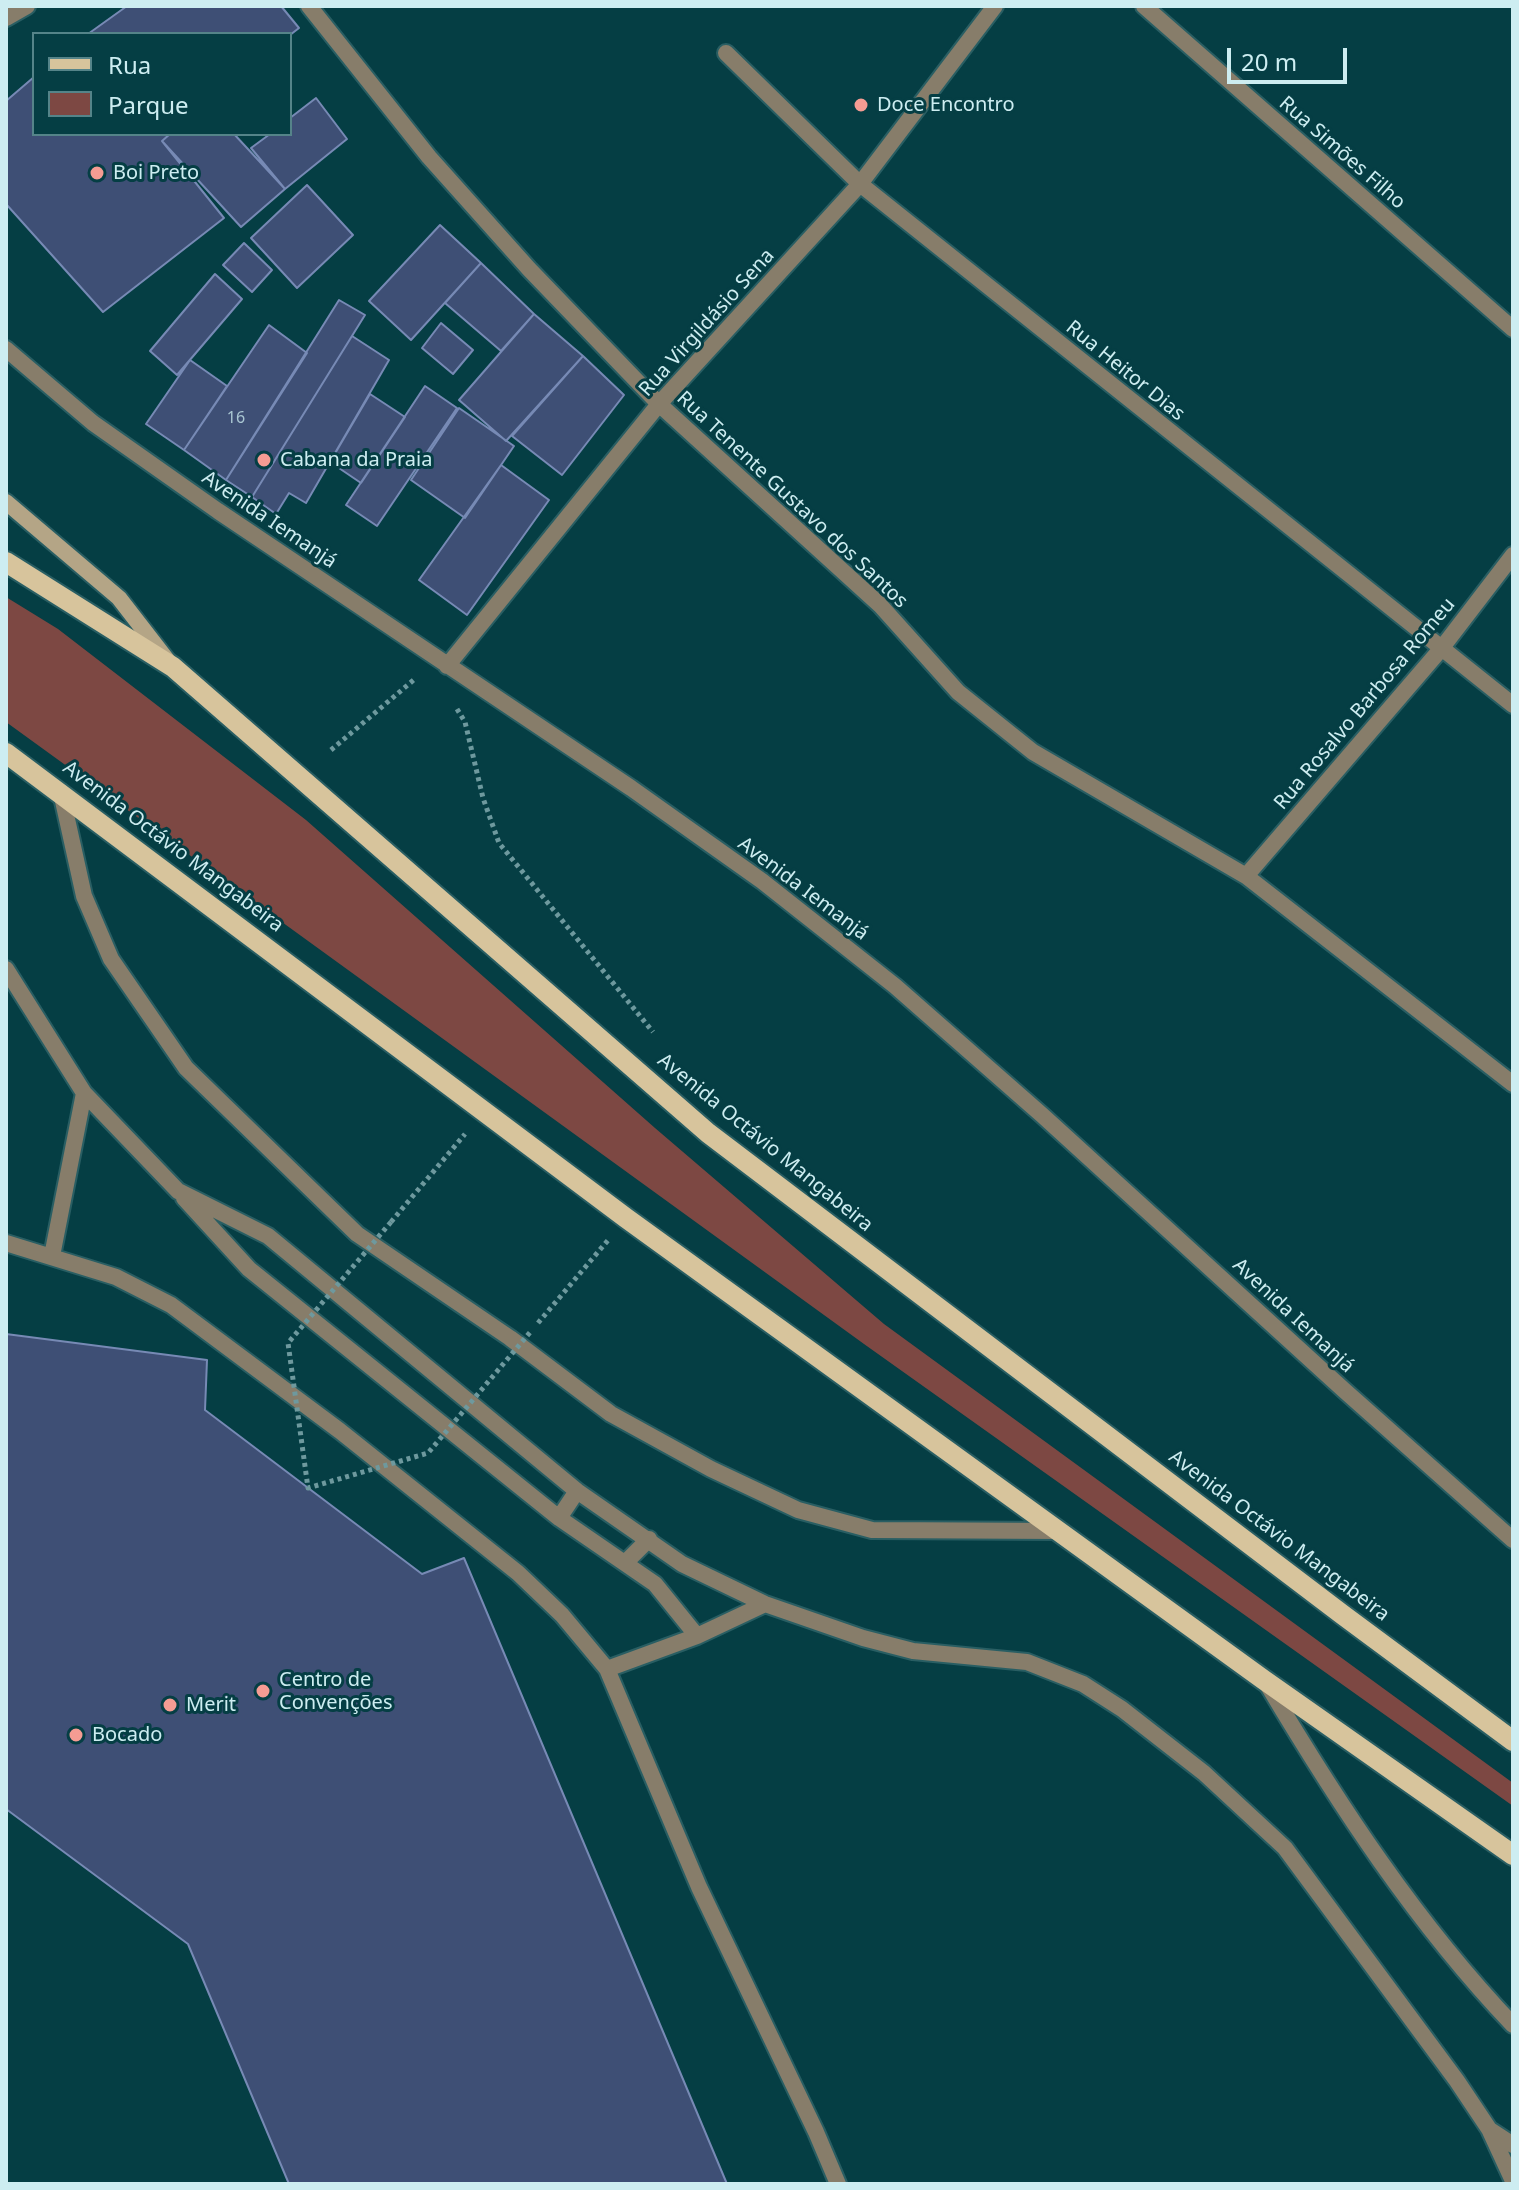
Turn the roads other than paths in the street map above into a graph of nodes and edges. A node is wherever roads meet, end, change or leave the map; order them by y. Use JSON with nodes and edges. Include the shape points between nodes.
{"nodes":[{"id":1,"x":27,"y":6,"type":"edge"},
{"id":2,"x":309,"y":6,"type":"edge"},
{"id":3,"x":995,"y":6,"type":"edge"},
{"id":4,"x":1144,"y":6,"type":"edge"},
{"id":5,"x":6,"y":18,"type":"edge"},
{"id":6,"x":726,"y":53,"type":"dead end"},
{"id":7,"x":860,"y":184,"type":"junction"},
{"id":8,"x":1513,"y":329,"type":"edge"},
{"id":9,"x":6,"y":349,"type":"edge"},
{"id":10,"x":659,"y":404,"type":"junction"},
{"id":11,"x":6,"y":502,"type":"edge"},
{"id":12,"x":1513,"y":555,"type":"edge"},
{"id":13,"x":6,"y":562,"type":"edge"},
{"id":14,"x":1441,"y":649,"type":"junction"},
{"id":15,"x":443,"y":662,"type":"junction"},
{"id":16,"x":173,"y":667,"type":"junction"},
{"id":17,"x":1513,"y":705,"type":"edge"},
{"id":18,"x":6,"y":753,"type":"edge"},
{"id":19,"x":61,"y":792,"type":"junction"},
{"id":20,"x":1246,"y":876,"type":"junction"},
{"id":21,"x":6,"y":969,"type":"edge"},
{"id":22,"x":1513,"y":1084,"type":"edge"},
{"id":23,"x":84,"y":1093,"type":"junction"},
{"id":24,"x":178,"y":1191,"type":"junction"},
{"id":25,"x":6,"y":1243,"type":"edge"},
{"id":26,"x":52,"y":1256,"type":"junction"},
{"id":27,"x":577,"y":1491,"type":"junction"},
{"id":28,"x":559,"y":1518,"type":"junction"},
{"id":29,"x":1060,"y":1531,"type":"junction"},
{"id":30,"x":649,"y":1539,"type":"junction"},
{"id":31,"x":1513,"y":1540,"type":"edge"},
{"id":32,"x":625,"y":1563,"type":"junction"},
{"id":33,"x":765,"y":1604,"type":"junction"},
{"id":34,"x":697,"y":1636,"type":"junction"},
{"id":35,"x":607,"y":1669,"type":"junction"},
{"id":36,"x":1264,"y":1680,"type":"junction"},
{"id":37,"x":1513,"y":1741,"type":"edge"},
{"id":38,"x":1513,"y":1855,"type":"edge"},
{"id":39,"x":1513,"y":2025,"type":"edge"},
{"id":40,"x":1489,"y":2129,"type":"junction"},
{"id":41,"x":1513,"y":2145,"type":"edge"},
{"id":42,"x":1513,"y":2181,"type":"edge"},
{"id":43,"x":838,"y":2184,"type":"edge"}],
"edges":[{"from":1,"to":5,"type":"street"},
{"from":2,"to":10,"type":"street","name":"Rua Tenente Gustavo dos Santos","via":[[439,168]]},
{"from":3,"to":7,"type":"street","name":"Rua Virgildásio Sena"},
{"from":4,"to":8,"type":"street","name":"Rua Simões Filho"},
{"from":6,"to":7,"type":"street","name":"Rua Heitor Dias"},
{"from":7,"to":10,"type":"street","name":"Rua Virgildásio Sena"},
{"from":7,"to":14,"type":"street","name":"Rua Heitor Dias"},
{"from":9,"to":15,"type":"street","name":"Avenida Iemanjá","via":[[93,423]]},
{"from":10,"to":15,"type":"street","name":"Rua Virgildásio Sena"},
{"from":10,"to":20,"type":"street","name":"Rua Tenente Gustavo dos Santos","via":[[880,605],[958,692],[1033,752]]},
{"from":11,"to":16,"type":"street","via":[[119,598]]},
{"from":12,"to":14,"type":"street","name":"Rua Rosalvo Barbosa Romeu"},
{"from":13,"to":16,"type":"main road","name":"Avenida Octávio Mangabeira"},
{"from":14,"to":17,"type":"street","name":"Rua Heitor Dias"},
{"from":14,"to":20,"type":"street","name":"Rua Rosalvo Barbosa Romeu"},
{"from":15,"to":31,"type":"street","name":"Avenida Iemanjá","via":[[762,881],[895,986]]},
{"from":16,"to":37,"type":"main road","name":"Avenida Octávio Mangabeira","via":[[708,1133]]},
{"from":18,"to":19,"type":"main road","name":"Avenida Octávio Mangabeira"},
{"from":19,"to":29,"type":"main road","name":"Avenida Octávio Mangabeira","via":[[626,1218]]},
{"from":19,"to":29,"type":"street","via":[[84,896],[111,959],[186,1068],[357,1234],[611,1414],[798,1510],[872,1530]]},
{"from":20,"to":22,"type":"street","name":"Rua Tenente Gustavo dos Santos"},
{"from":21,"to":23,"type":"street"},
{"from":23,"to":24,"type":"street"},
{"from":23,"to":26,"type":"street"},
{"from":24,"to":27,"type":"street","via":[[268,1236]]},
{"from":24,"to":28,"type":"street","via":[[249,1269]]},
{"from":25,"to":26,"type":"street"},
{"from":26,"to":35,"type":"street","via":[[116,1277],[171,1305],[518,1573]]},
{"from":27,"to":28,"type":"street"},
{"from":27,"to":30,"type":"street"},
{"from":28,"to":32,"type":"street"},
{"from":29,"to":36,"type":"main road","name":"Avenida Octávio Mangabeira"},
{"from":30,"to":32,"type":"street"},
{"from":30,"to":33,"type":"street","via":[[682,1564]]},
{"from":32,"to":34,"type":"street","via":[[655,1584]]},
{"from":33,"to":34,"type":"street"},
{"from":33,"to":40,"type":"street","via":[[913,1651],[1027,1662],[1083,1684],[1122,1709],[1204,1773],[1285,1848]]},
{"from":34,"to":35,"type":"street"},
{"from":35,"to":43,"type":"street","via":[[699,1887]]},
{"from":36,"to":38,"type":"main road","name":"Avenida Octávio Mangabeira"},
{"from":36,"to":39,"type":"street","via":[[1321,1775],[1422,1918]]},
{"from":40,"to":41,"type":"street"},
{"from":40,"to":42,"type":"street"}]}
